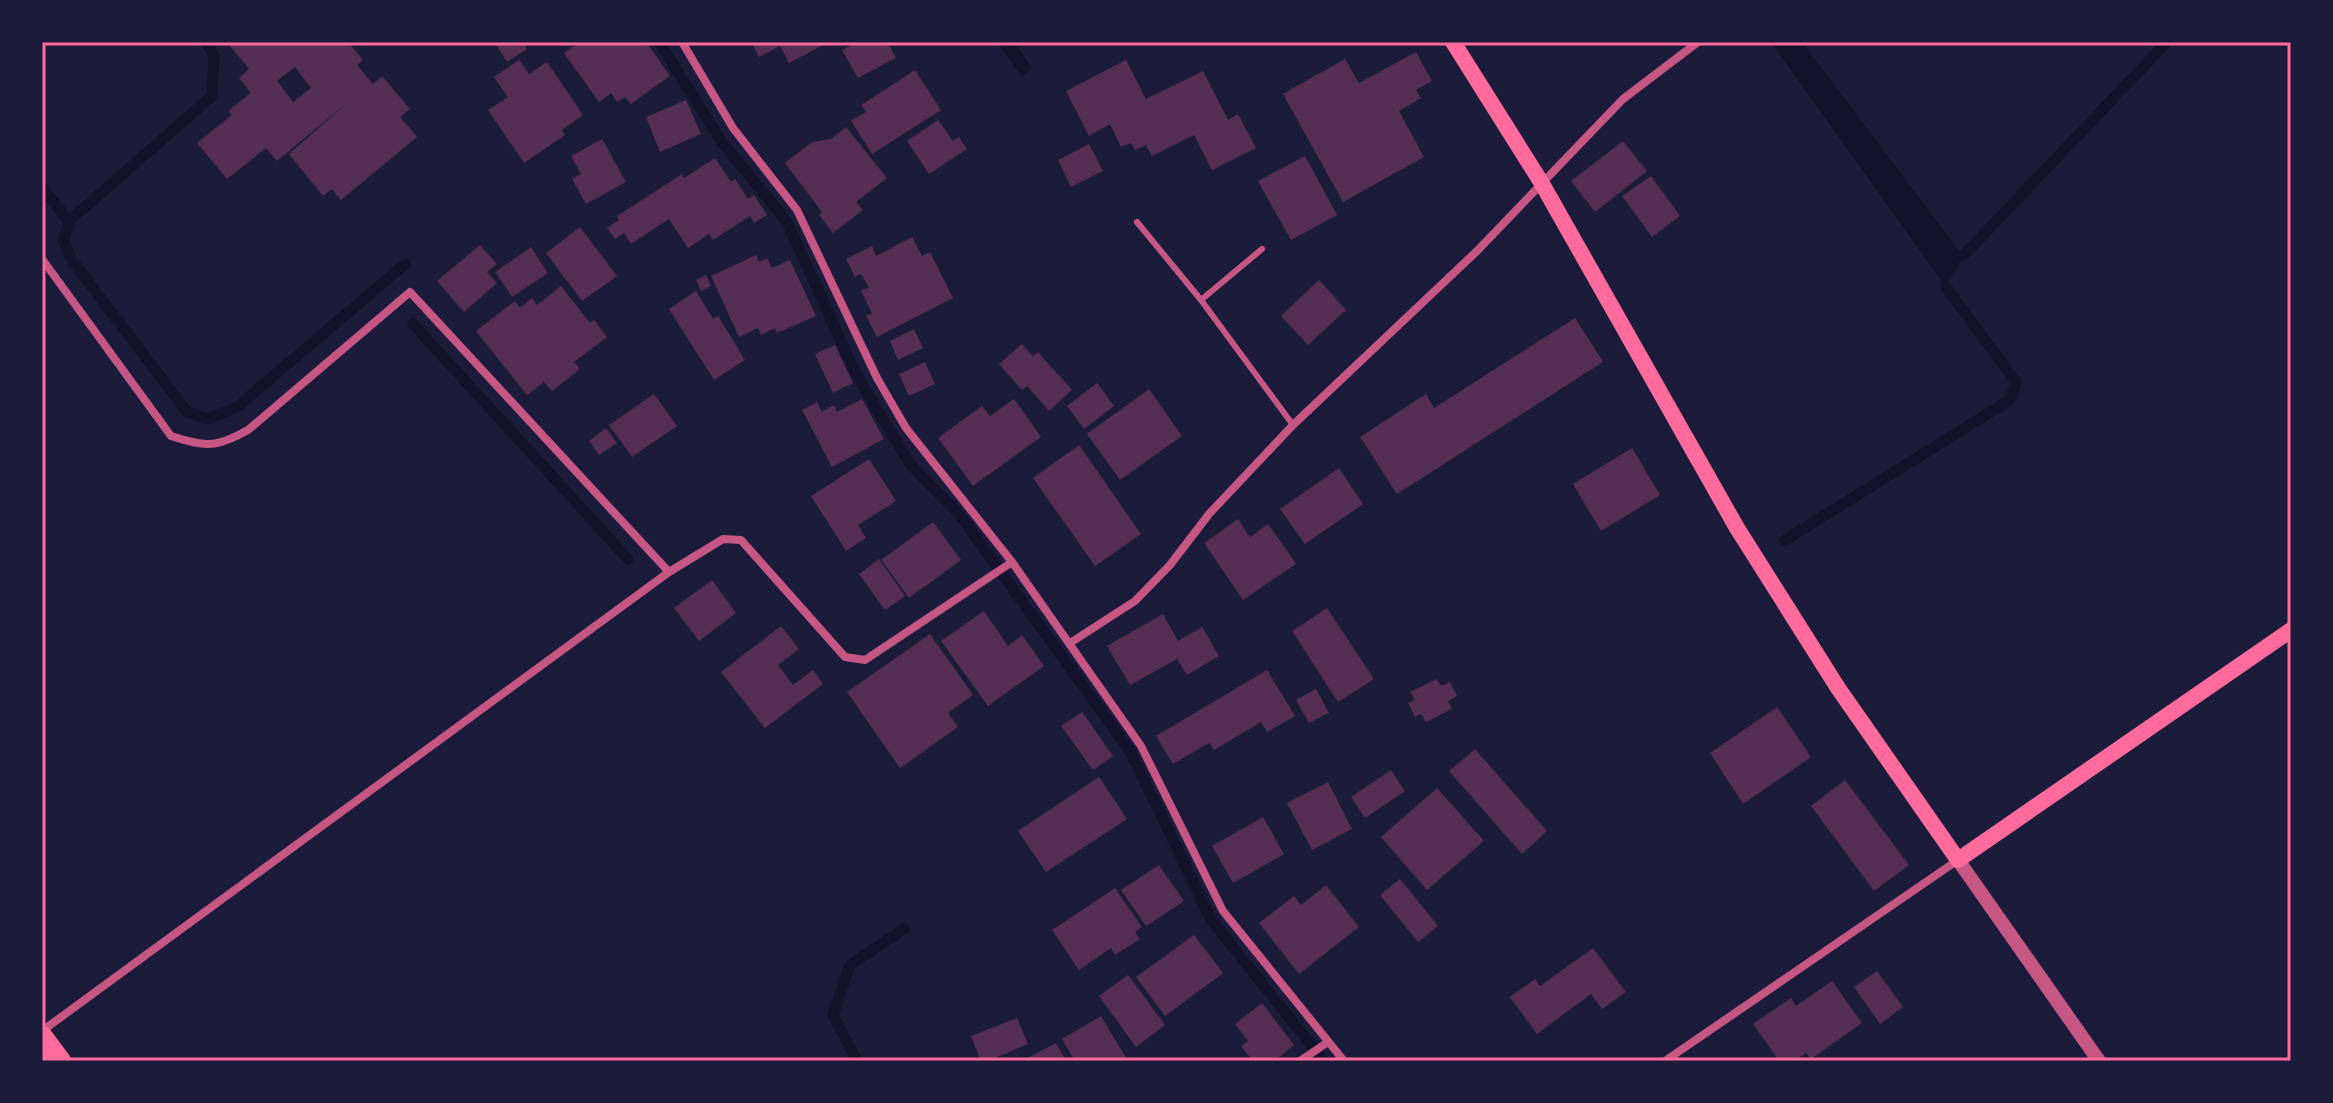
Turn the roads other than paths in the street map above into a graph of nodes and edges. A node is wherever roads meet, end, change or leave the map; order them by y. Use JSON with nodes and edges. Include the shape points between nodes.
{"nodes":[{"id":1,"x":682,"y":42,"type":"edge"},
{"id":2,"x":1453,"y":42,"type":"edge"},
{"id":3,"x":1698,"y":42,"type":"edge"},
{"id":4,"x":1541,"y":182,"type":"junction"},
{"id":5,"x":1137,"y":222,"type":"dead end"},
{"id":6,"x":1262,"y":249,"type":"dead end"},
{"id":7,"x":42,"y":259,"type":"edge"},
{"id":8,"x":1201,"y":300,"type":"junction"},
{"id":9,"x":1293,"y":425,"type":"junction"},
{"id":10,"x":1012,"y":562,"type":"junction"},
{"id":11,"x":669,"y":572,"type":"junction"},
{"id":12,"x":2291,"y":630,"type":"edge"},
{"id":13,"x":1070,"y":643,"type":"junction"},
{"id":14,"x":1958,"y":860,"type":"junction"},
{"id":15,"x":42,"y":1034,"type":"edge"},
{"id":16,"x":1328,"y":1042,"type":"junction"},
{"id":17,"x":1302,"y":1060,"type":"edge"},
{"id":18,"x":60,"y":1061,"type":"edge"},
{"id":19,"x":1344,"y":1061,"type":"edge"},
{"id":20,"x":1665,"y":1061,"type":"edge"},
{"id":21,"x":2099,"y":1061,"type":"edge"}],
"edges":[{"from":1,"to":10,"type":"street","via":[[733,128],[797,210],[906,428]]},
{"from":2,"to":4,"type":"main road"},
{"from":3,"to":4,"type":"street","via":[[1623,99]]},
{"from":4,"to":9,"type":"street","via":[[1477,251]]},
{"from":4,"to":14,"type":"main road","via":[[1737,528],[1838,688]]},
{"from":5,"to":8,"type":"lane"},
{"from":6,"to":8,"type":"lane"},
{"from":7,"to":11,"type":"street","via":[[171,436],[198,445],[225,443],[248,430],[410,292]]},
{"from":8,"to":9,"type":"lane"},
{"from":9,"to":13,"type":"street","via":[[1135,601]]},
{"from":10,"to":11,"type":"street","via":[[865,660],[845,657],[741,540],[723,539]]},
{"from":10,"to":13,"type":"street"},
{"from":11,"to":15,"type":"street"},
{"from":12,"to":14,"type":"main road"},
{"from":13,"to":16,"type":"street","via":[[1141,746],[1223,911]]},
{"from":14,"to":20,"type":"street"},
{"from":14,"to":21,"type":"street"},
{"from":15,"to":18,"type":"highway"},
{"from":16,"to":17,"type":"street"},
{"from":16,"to":19,"type":"street"}]}
